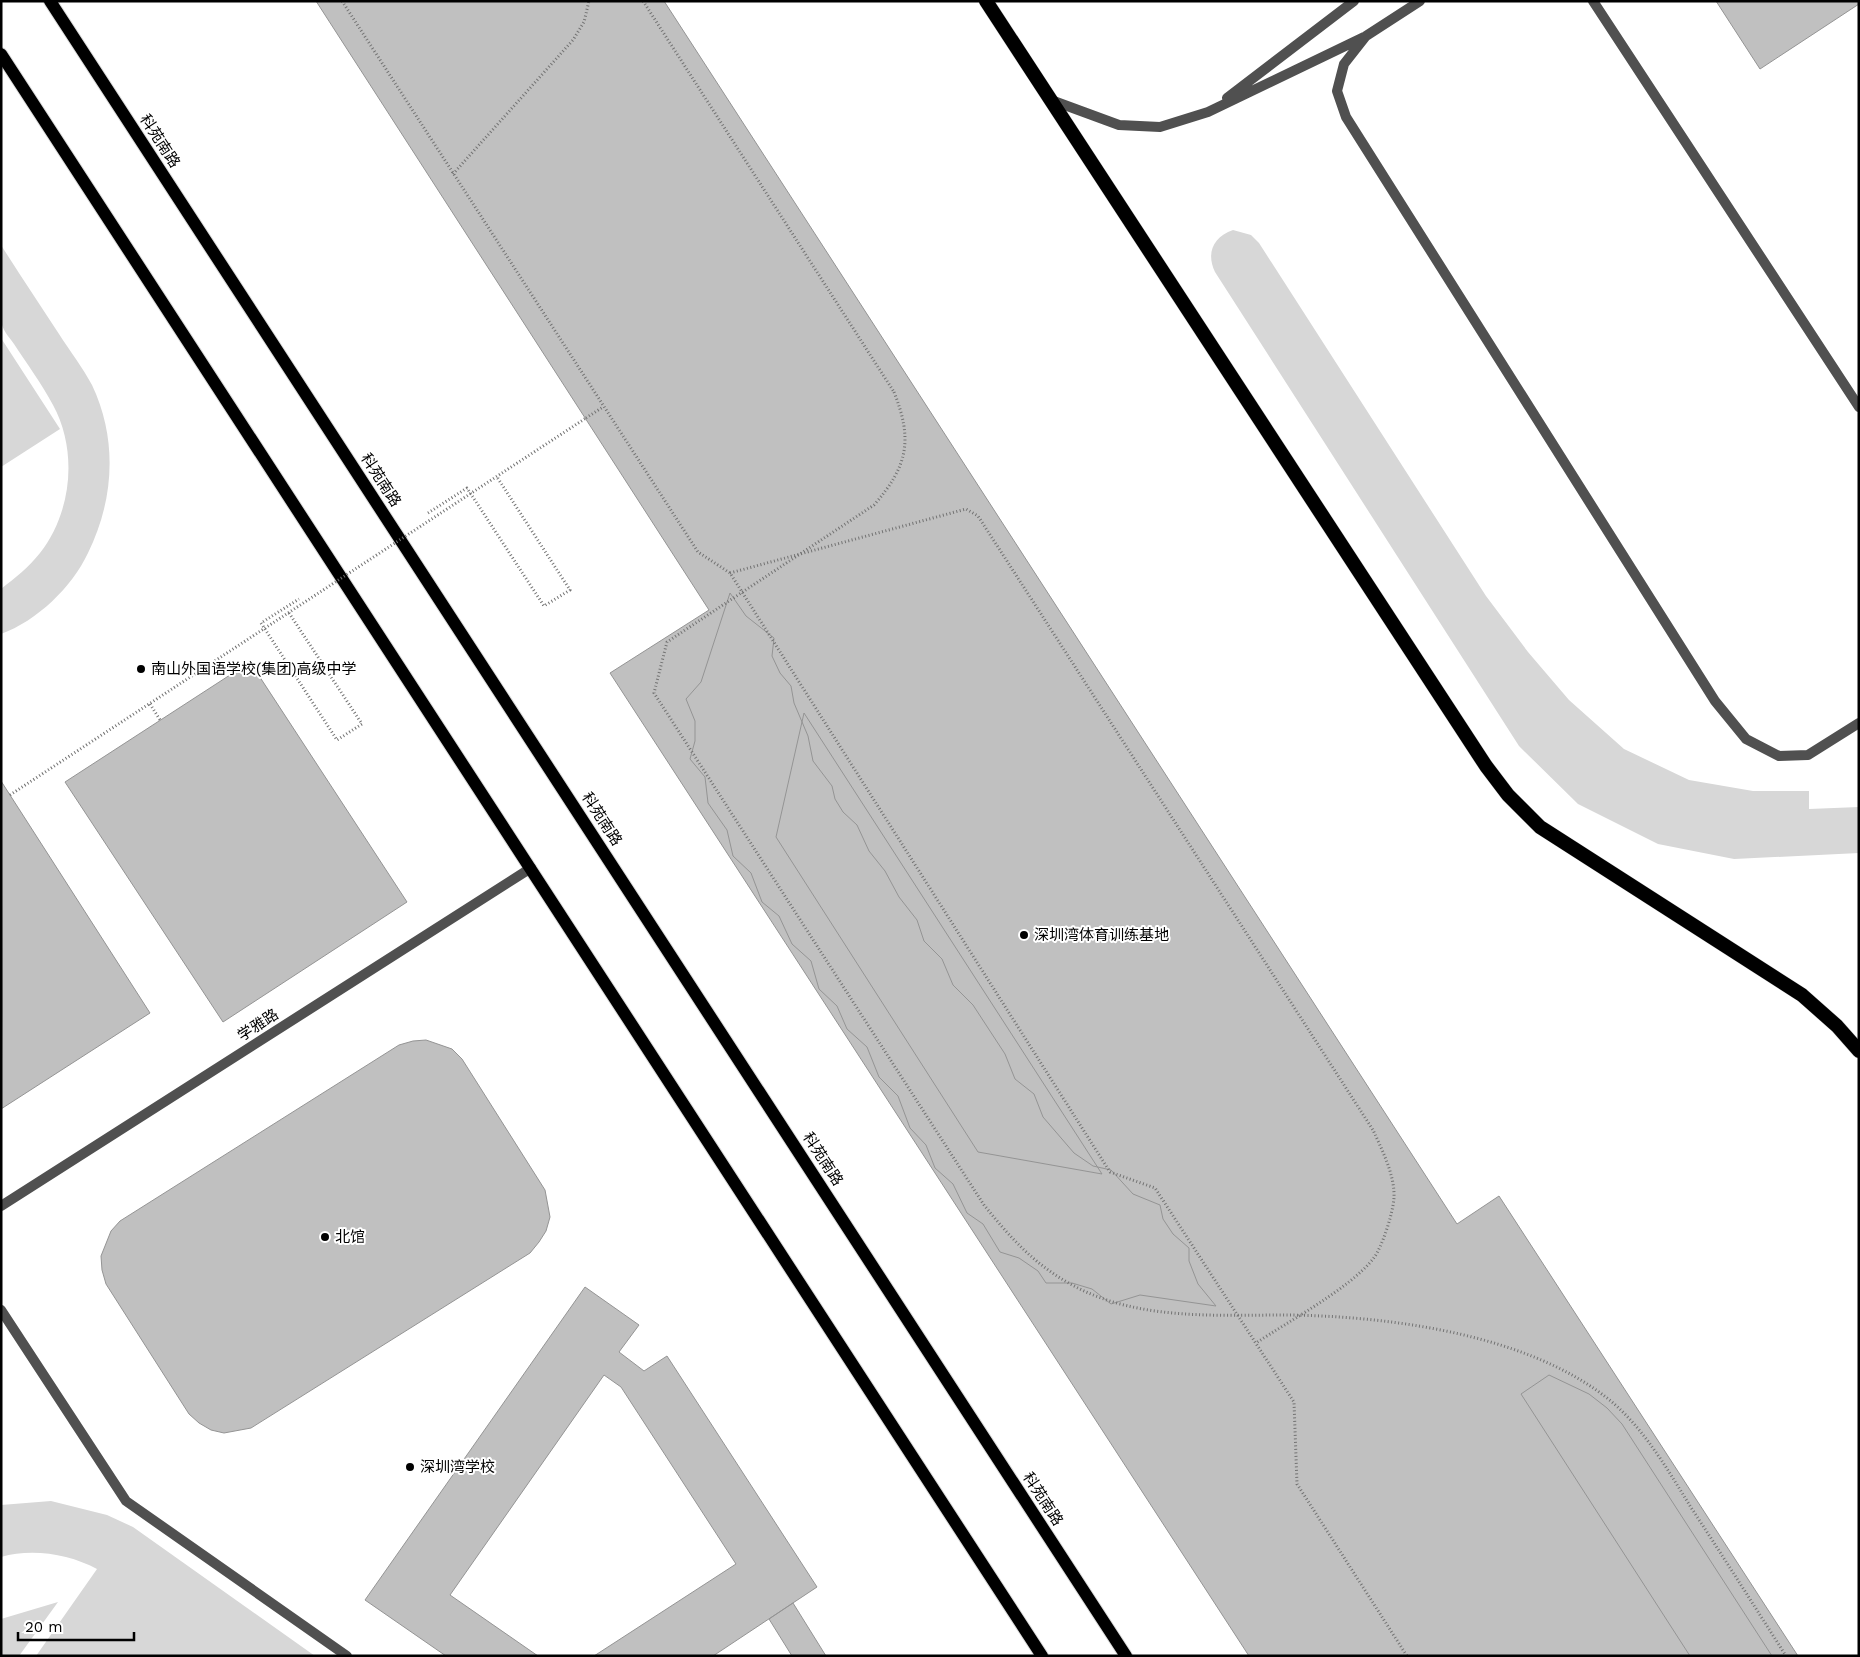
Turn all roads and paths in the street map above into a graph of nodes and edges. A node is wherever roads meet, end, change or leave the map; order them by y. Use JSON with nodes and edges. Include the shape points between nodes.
{"nodes":[{"id":1,"x":50,"y":1,"type":"edge"},
{"id":2,"x":342,"y":1,"type":"edge"},
{"id":3,"x":589,"y":1,"type":"edge"},
{"id":4,"x":643,"y":1,"type":"edge"},
{"id":5,"x":986,"y":1,"type":"edge"},
{"id":6,"x":1354,"y":1,"type":"edge"},
{"id":7,"x":1420,"y":1,"type":"edge"},
{"id":8,"x":1593,"y":1,"type":"edge"},
{"id":9,"x":1366,"y":36,"type":"junction"},
{"id":10,"x":1,"y":54,"type":"edge"},
{"id":11,"x":1051,"y":100,"type":"junction"},
{"id":12,"x":1208,"y":112,"type":"junction"},
{"id":13,"x":453,"y":174,"type":"junction"},
{"id":14,"x":603,"y":407,"type":"junction"},
{"id":15,"x":1859,"y":407,"type":"edge"},
{"id":16,"x":497,"y":477,"type":"junction"},
{"id":17,"x":428,"y":513,"type":"dead end"},
{"id":18,"x":730,"y":573,"type":"junction"},
{"id":19,"x":299,"y":599,"type":"dead end"},
{"id":20,"x":289,"y":613,"type":"junction"},
{"id":21,"x":150,"y":704,"type":"junction"},
{"id":22,"x":160,"y":720,"type":"dead end"},
{"id":23,"x":1859,"y":723,"type":"edge"},
{"id":24,"x":10,"y":795,"type":"dead end"},
{"id":25,"x":531,"y":868,"type":"junction"},
{"id":26,"x":1859,"y":1051,"type":"edge"},
{"id":27,"x":1,"y":1206,"type":"edge"},
{"id":28,"x":1,"y":1310,"type":"edge"},
{"id":29,"x":1256,"y":1343,"type":"junction"},
{"id":30,"x":347,"y":1656,"type":"edge"},
{"id":31,"x":1042,"y":1656,"type":"edge"},
{"id":32,"x":1126,"y":1656,"type":"edge"},
{"id":33,"x":1407,"y":1656,"type":"edge"},
{"id":34,"x":1786,"y":1656,"type":"edge"}],
"edges":[{"from":1,"to":32,"type":"main road","name":"科苑南路"},
{"from":2,"to":13,"type":"path"},
{"from":3,"to":13,"type":"path","via":[[584,22],[573,40]]},
{"from":4,"to":34,"type":"path","bridge":true,"via":[[894,392],[905,428],[905,448],[892,486],[874,505],[667,642],[654,693],[984,1205],[1036,1262],[1069,1283],[1134,1307],[1170,1314],[1360,1318],[1414,1326],[1485,1341],[1549,1363],[1583,1381],[1612,1402],[1647,1440]]},
{"from":5,"to":11,"type":"highway"},
{"from":6,"to":12,"type":"street"},
{"from":7,"to":9,"type":"street"},
{"from":8,"to":15,"type":"street"},
{"from":9,"to":12,"type":"street"},
{"from":9,"to":23,"type":"street","via":[[1344,64],[1337,91],[1346,117],[1715,701],[1746,739],[1780,756],[1808,755]]},
{"from":10,"to":25,"type":"main road"},
{"from":11,"to":12,"type":"street","via":[[1119,124],[1160,127]]},
{"from":11,"to":26,"type":"highway","via":[[1508,795],[1540,827],[1802,996],[1837,1026]]},
{"from":13,"to":14,"type":"path"},
{"from":14,"to":16,"type":"path","bridge":true},
{"from":14,"to":18,"type":"path","via":[[698,552]]},
{"from":16,"to":17,"type":"path","via":[[570,590],[544,606],[467,488]]},
{"from":16,"to":20,"type":"path","bridge":true},
{"from":18,"to":29,"type":"path","via":[[1110,1172],[1155,1188]]},
{"from":18,"to":29,"type":"path","via":[[966,509],[978,516],[1373,1130],[1383,1151],[1394,1198],[1387,1228],[1374,1258],[1349,1282]]},
{"from":19,"to":20,"type":"path","via":[[261,623],[337,740],[362,724]]},
{"from":20,"to":21,"type":"path","bridge":true},
{"from":21,"to":22,"type":"path"},
{"from":21,"to":24,"type":"path","bridge":true},
{"from":25,"to":27,"type":"street","name":"学雅路"},
{"from":25,"to":31,"type":"main road"},
{"from":28,"to":30,"type":"street","via":[[126,1501]]},
{"from":29,"to":33,"type":"path","via":[[1294,1402],[1297,1484]]}]}
